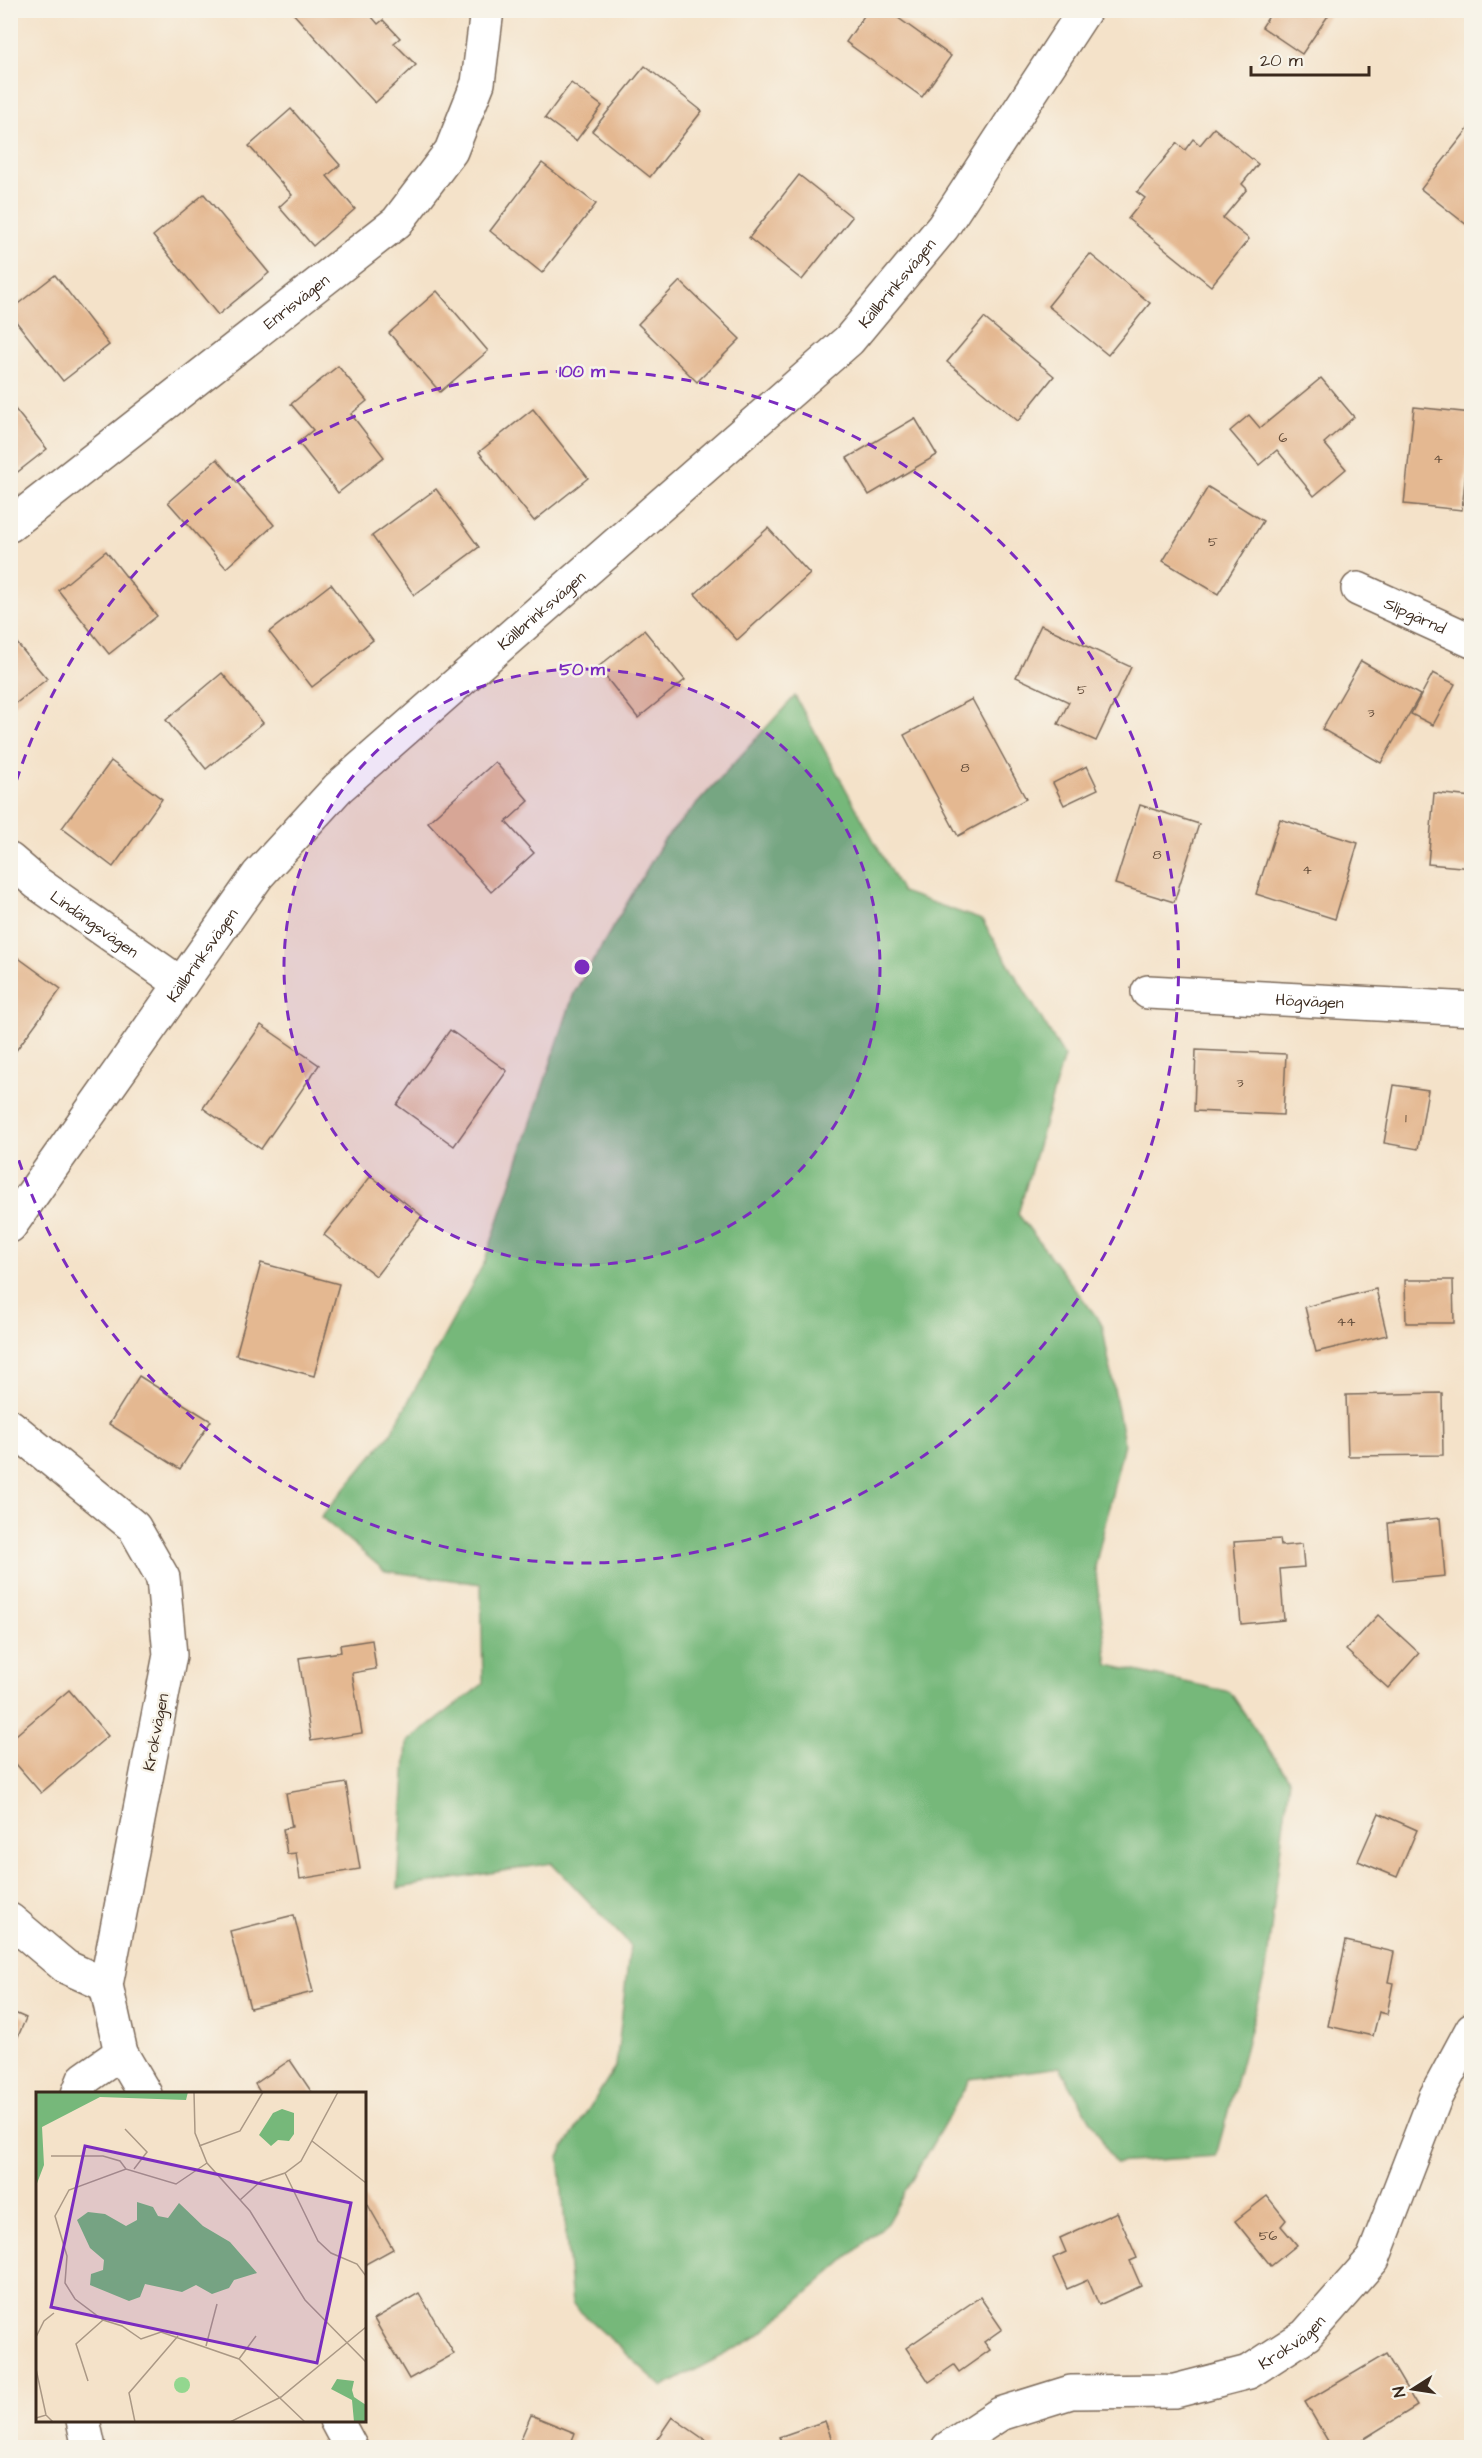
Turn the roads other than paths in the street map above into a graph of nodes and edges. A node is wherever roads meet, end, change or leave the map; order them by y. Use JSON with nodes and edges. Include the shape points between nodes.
{"nodes":[{"id":1,"x":487,"y":10,"type":"edge"},
{"id":2,"x":1085,"y":10,"type":"edge"},
{"id":3,"x":10,"y":525,"type":"edge"},
{"id":4,"x":1358,"y":589,"type":"dead end"},
{"id":5,"x":1472,"y":640,"type":"edge"},
{"id":6,"x":10,"y":860,"type":"edge"},
{"id":7,"x":181,"y":984,"type":"junction"},
{"id":8,"x":1148,"y":992,"type":"dead end"},
{"id":9,"x":1472,"y":1009,"type":"edge"},
{"id":10,"x":10,"y":1226,"type":"edge"},
{"id":11,"x":10,"y":1426,"type":"edge"},
{"id":12,"x":10,"y":1920,"type":"edge"},
{"id":13,"x":106,"y":1985,"type":"junction"},
{"id":14,"x":1472,"y":2029,"type":"edge"},
{"id":15,"x":121,"y":2054,"type":"junction"},
{"id":16,"x":79,"y":2092,"type":"edge"},
{"id":17,"x":144,"y":2092,"type":"edge"},
{"id":18,"x":83,"y":2422,"type":"edge"},
{"id":19,"x":337,"y":2422,"type":"edge"},
{"id":20,"x":89,"y":2448,"type":"edge"},
{"id":21,"x":351,"y":2448,"type":"edge"},
{"id":22,"x":948,"y":2448,"type":"edge"}],
"edges":[{"from":1,"to":3,"type":"street","name":"Enrisvägen","via":[[478,83],[451,151],[397,222]]},
{"from":2,"to":7,"type":"street","name":"Källbrinksvägen","via":[[943,227],[849,340],[338,788],[258,875]]},
{"from":4,"to":5,"type":"street","name":"Slipgärnd"},
{"from":6,"to":7,"type":"street","name":"Lindängsvägen"},
{"from":7,"to":10,"type":"street","name":"Källbrinksvägen"},
{"from":8,"to":9,"type":"street","name":"Högvägen"},
{"from":11,"to":13,"type":"street","name":"Krokvägen","via":[[134,1527],[163,1578],[170,1655]]},
{"from":12,"to":13,"type":"street","via":[[66,1967]]},
{"from":13,"to":15,"type":"street","name":"Krokvägen"},
{"from":14,"to":22,"type":"street","name":"Krokvägen","via":[[1435,2098],[1373,2259],[1306,2335],[1249,2372],[1175,2391],[1071,2392],[1000,2414]]},
{"from":15,"to":16,"type":"street","via":[[84,2079]]},
{"from":15,"to":17,"type":"street","name":"Krokvägen"},
{"from":18,"to":20,"type":"street"},
{"from":19,"to":21,"type":"street"}]}
